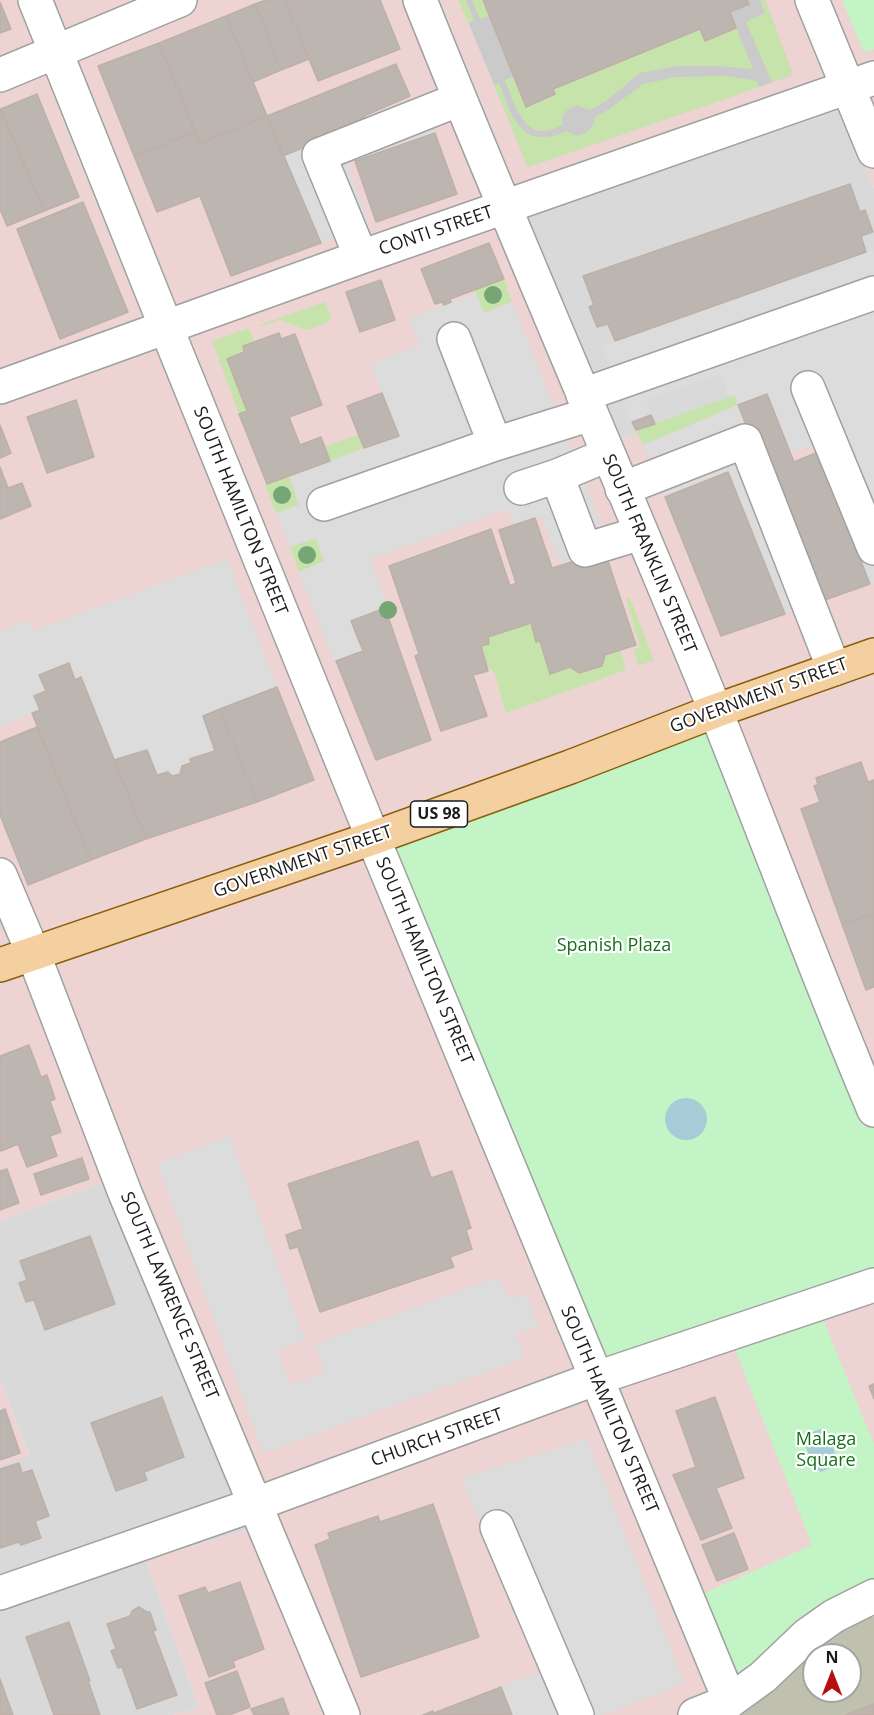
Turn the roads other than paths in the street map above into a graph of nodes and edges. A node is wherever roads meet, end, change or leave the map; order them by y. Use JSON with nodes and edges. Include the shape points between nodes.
{"nodes":[{"id":1,"x":35,"y":0,"type":"edge"},
{"id":2,"x":180,"y":0,"type":"edge"},
{"id":3,"x":420,"y":0,"type":"edge"},
{"id":4,"x":812,"y":0,"type":"edge"},
{"id":5,"x":56,"y":51,"type":"junction"},
{"id":6,"x":0,"y":75,"type":"edge"},
{"id":7,"x":861,"y":83,"type":"edge"},
{"id":8,"x":460,"y":99,"type":"junction"},
{"id":9,"x":874,"y":151,"type":"edge"},
{"id":10,"x":504,"y":207,"type":"junction"},
{"id":11,"x":361,"y":257,"type":"junction"},
{"id":12,"x":874,"y":293,"type":"edge"},
{"id":13,"x":166,"y":327,"type":"junction"},
{"id":14,"x":453,"y":339,"type":"dead end"},
{"id":15,"x":0,"y":387,"type":"edge"},
{"id":16,"x":808,"y":388,"type":"dead end"},
{"id":17,"x":587,"y":404,"type":"junction"},
{"id":18,"x":495,"y":444,"type":"junction"},
{"id":19,"x":607,"y":455,"type":"junction"},
{"id":20,"x":557,"y":476,"type":"junction"},
{"id":21,"x":521,"y":488,"type":"dead end"},
{"id":22,"x":622,"y":489,"type":"junction"},
{"id":23,"x":324,"y":504,"type":"dead end"},
{"id":24,"x":641,"y":533,"type":"junction"},
{"id":25,"x":874,"y":548,"type":"edge"},
{"id":26,"x":874,"y":655,"type":"edge"},
{"id":27,"x":834,"y":669,"type":"junction"},
{"id":28,"x":715,"y":711,"type":"junction"},
{"id":29,"x":373,"y":838,"type":"junction"},
{"id":30,"x":0,"y":875,"type":"edge"},
{"id":31,"x":33,"y":953,"type":"junction"},
{"id":32,"x":0,"y":965,"type":"edge"},
{"id":33,"x":874,"y":1110,"type":"edge"},
{"id":34,"x":874,"y":1285,"type":"edge"},
{"id":35,"x":597,"y":1378,"type":"junction"},
{"id":36,"x":256,"y":1504,"type":"junction"},
{"id":37,"x":497,"y":1527,"type":"dead end"},
{"id":38,"x":0,"y":1593,"type":"edge"},
{"id":39,"x":874,"y":1596,"type":"edge"},
{"id":40,"x":730,"y":1701,"type":"junction"},
{"id":41,"x":343,"y":1715,"type":"edge"},
{"id":42,"x":577,"y":1715,"type":"edge"},
{"id":43,"x":695,"y":1715,"type":"edge"}],
"edges":[{"from":1,"to":5,"type":"street","name":"SOUTH HAMILTON STREET"},
{"from":2,"to":5,"type":"street"},
{"from":3,"to":8,"type":"street","name":"SOUTH FRANKLIN STREET"},
{"from":4,"to":7,"type":"street"},
{"from":5,"to":6,"type":"street"},
{"from":5,"to":13,"type":"street","name":"SOUTH HAMILTON STREET"},
{"from":7,"to":9,"type":"street"},
{"from":7,"to":10,"type":"street","name":"CONTI STREET"},
{"from":8,"to":10,"type":"street","name":"SOUTH FRANKLIN STREET"},
{"from":8,"to":11,"type":"street","via":[[319,155]]},
{"from":10,"to":11,"type":"street","name":"CONTI STREET"},
{"from":10,"to":17,"type":"street","name":"SOUTH FRANKLIN STREET"},
{"from":11,"to":13,"type":"street","name":"CONTI STREET"},
{"from":12,"to":17,"type":"street"},
{"from":13,"to":15,"type":"street","name":"CONTI STREET"},
{"from":13,"to":29,"type":"street","name":"SOUTH HAMILTON STREET"},
{"from":14,"to":18,"type":"street"},
{"from":16,"to":25,"type":"street"},
{"from":17,"to":18,"type":"street"},
{"from":17,"to":19,"type":"street","name":"SOUTH FRANKLIN STREET"},
{"from":18,"to":23,"type":"street"},
{"from":19,"to":20,"type":"street"},
{"from":19,"to":22,"type":"street","name":"SOUTH FRANKLIN STREET"},
{"from":20,"to":21,"type":"street"},
{"from":20,"to":24,"type":"street","via":[[585,550]]},
{"from":22,"to":24,"type":"street","name":"SOUTH FRANKLIN STREET"},
{"from":22,"to":27,"type":"street","via":[[745,441]]},
{"from":24,"to":28,"type":"street","name":"SOUTH FRANKLIN STREET"},
{"from":26,"to":27,"type":"main road","name":"GOVERNMENT STREET","number":"US 98"},
{"from":27,"to":28,"type":"main road","name":"GOVERNMENT STREET","number":"US 98"},
{"from":28,"to":29,"type":"main road","name":"GOVERNMENT STREET","number":"US 98"},
{"from":28,"to":33,"type":"street","name":"SOUTH FRANKLIN STREET"},
{"from":29,"to":31,"type":"main road","name":"GOVERNMENT STREET","number":"US 98"},
{"from":29,"to":35,"type":"street","name":"SOUTH HAMILTON STREET"},
{"from":30,"to":31,"type":"street","name":"SOUTH LAWRENCE STREET"},
{"from":31,"to":32,"type":"main road","name":"GOVERNMENT STREET","number":"US 98"},
{"from":31,"to":36,"type":"street","name":"SOUTH LAWRENCE STREET","via":[[125,1192]]},
{"from":34,"to":35,"type":"street","name":"CHURCH STREET"},
{"from":35,"to":36,"type":"street","name":"CHURCH STREET"},
{"from":35,"to":40,"type":"street","name":"SOUTH HAMILTON STREET"},
{"from":36,"to":38,"type":"street","name":"CHURCH STREET"},
{"from":36,"to":41,"type":"street","name":"SOUTH LAWRENCE STREET"},
{"from":37,"to":42,"type":"street"},
{"from":39,"to":40,"type":"street","via":[[807,1635],[763,1677]]},
{"from":40,"to":43,"type":"street"}]}
